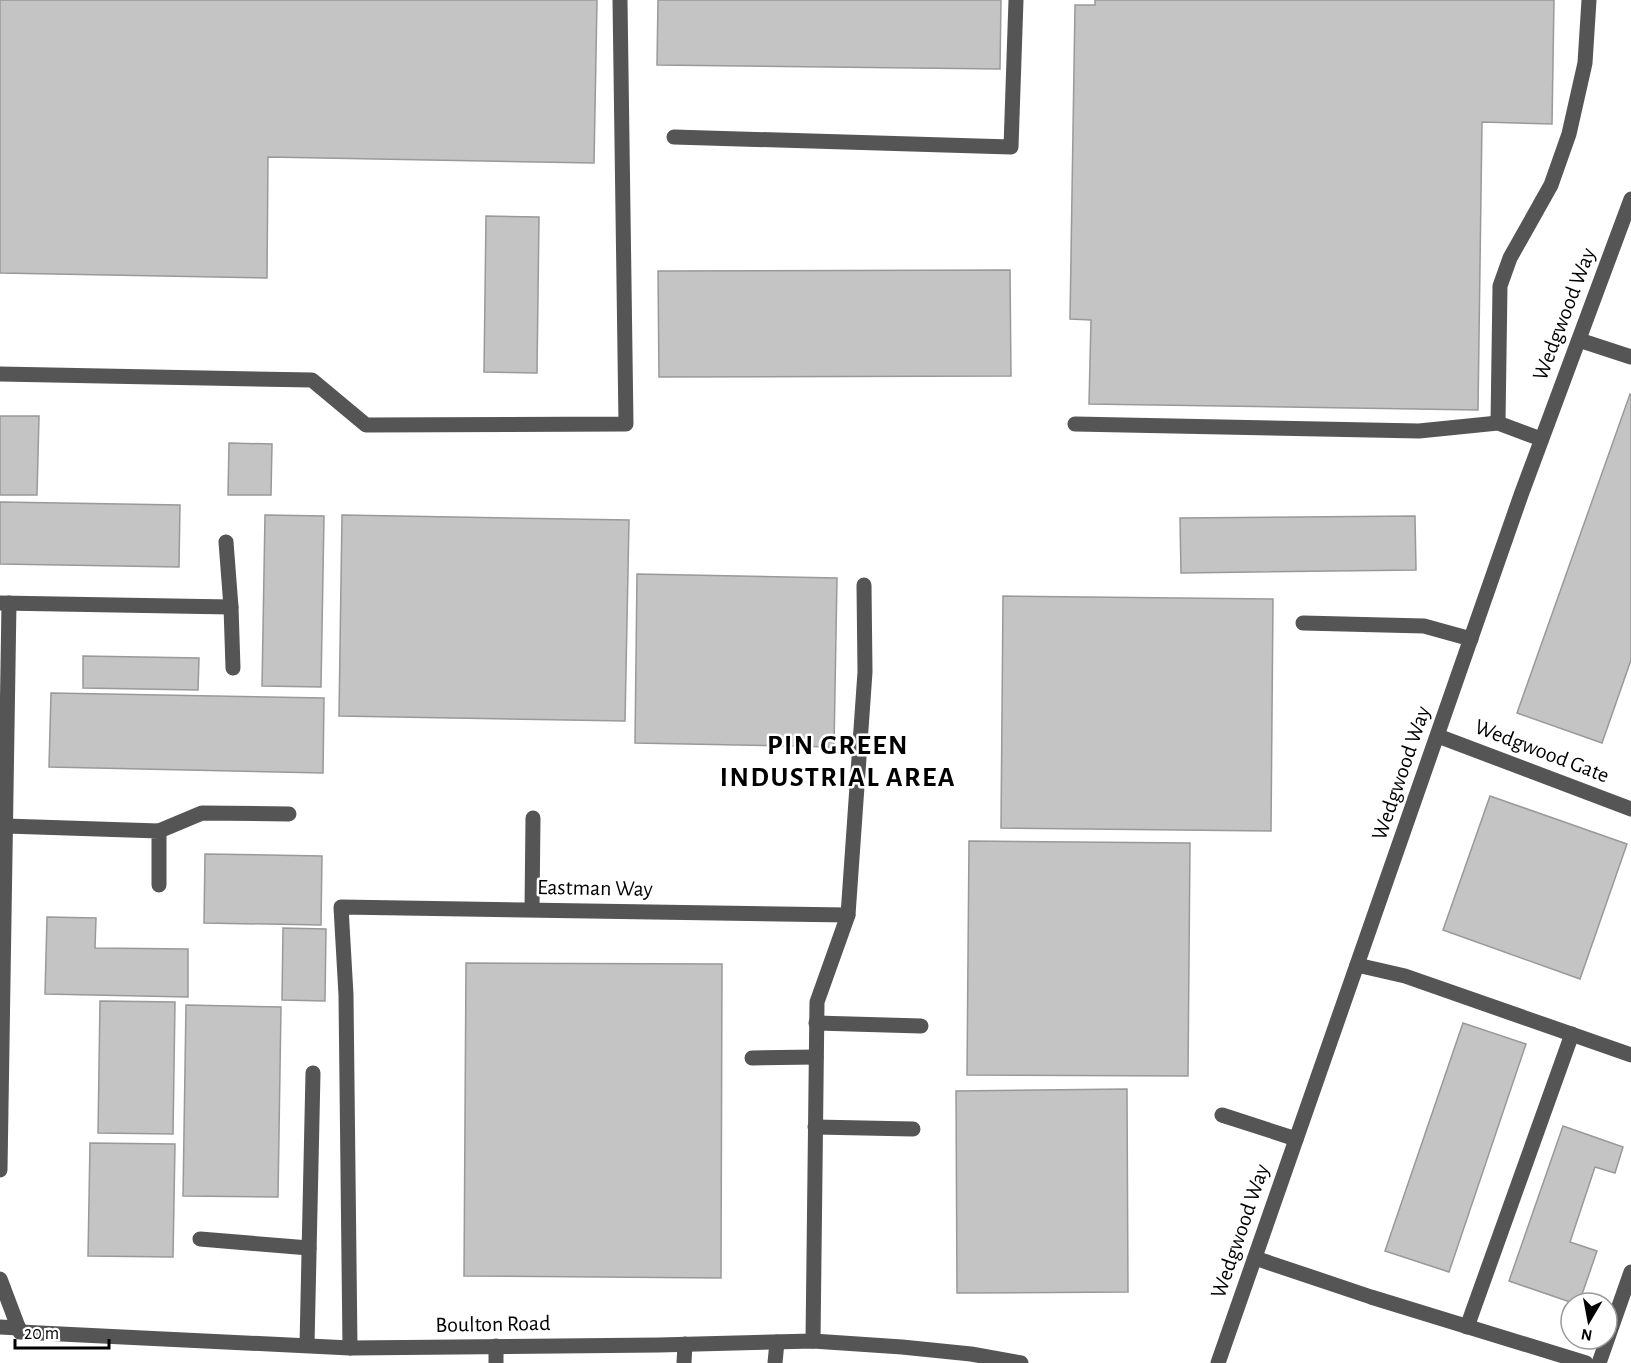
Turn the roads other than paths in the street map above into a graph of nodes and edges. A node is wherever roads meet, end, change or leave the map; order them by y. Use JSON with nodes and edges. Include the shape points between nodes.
{"nodes":[{"id":1,"x":620,"y":0,"type":"edge"},
{"id":2,"x":1016,"y":0,"type":"edge"},
{"id":3,"x":1589,"y":0,"type":"edge"},
{"id":4,"x":674,"y":137,"type":"dead end"},
{"id":5,"x":1631,"y":199,"type":"edge"},
{"id":6,"x":1578,"y":340,"type":"junction"},
{"id":7,"x":1631,"y":357,"type":"edge"},
{"id":8,"x":0,"y":374,"type":"edge"},
{"id":9,"x":1498,"y":423,"type":"junction"},
{"id":10,"x":1075,"y":424,"type":"dead end"},
{"id":11,"x":1541,"y":439,"type":"junction"},
{"id":12,"x":226,"y":542,"type":"dead end"},
{"id":13,"x":864,"y":585,"type":"dead end"},
{"id":14,"x":5,"y":603,"type":"edge"},
{"id":15,"x":231,"y":607,"type":"junction"},
{"id":16,"x":1303,"y":623,"type":"dead end"},
{"id":17,"x":1471,"y":639,"type":"junction"},
{"id":18,"x":233,"y":668,"type":"dead end"},
{"id":19,"x":1438,"y":736,"type":"junction"},
{"id":20,"x":1631,"y":809,"type":"edge"},
{"id":21,"x":289,"y":814,"type":"dead end"},
{"id":22,"x":533,"y":818,"type":"dead end"},
{"id":23,"x":6,"y":826,"type":"junction"},
{"id":24,"x":159,"y":831,"type":"junction"},
{"id":25,"x":159,"y":885,"type":"dead end"},
{"id":26,"x":532,"y":909,"type":"junction"},
{"id":27,"x":848,"y":915,"type":"junction"},
{"id":28,"x":1357,"y":965,"type":"junction"},
{"id":29,"x":816,"y":1023,"type":"junction"},
{"id":30,"x":921,"y":1026,"type":"dead end"},
{"id":31,"x":1572,"y":1034,"type":"junction"},
{"id":32,"x":1631,"y":1054,"type":"edge"},
{"id":33,"x":752,"y":1058,"type":"dead end"},
{"id":34,"x":816,"y":1058,"type":"junction"},
{"id":35,"x":313,"y":1073,"type":"dead end"},
{"id":36,"x":1222,"y":1115,"type":"dead end"},
{"id":37,"x":815,"y":1127,"type":"junction"},
{"id":38,"x":913,"y":1129,"type":"dead end"},
{"id":39,"x":1296,"y":1139,"type":"junction"},
{"id":40,"x":0,"y":1170,"type":"edge"},
{"id":41,"x":200,"y":1239,"type":"dead end"},
{"id":42,"x":309,"y":1248,"type":"junction"},
{"id":43,"x":1255,"y":1258,"type":"junction"},
{"id":44,"x":1631,"y":1272,"type":"edge"},
{"id":45,"x":0,"y":1279,"type":"edge"},
{"id":46,"x":0,"y":1327,"type":"edge"},
{"id":47,"x":1467,"y":1327,"type":"junction"},
{"id":48,"x":19,"y":1328,"type":"junction"},
{"id":49,"x":813,"y":1341,"type":"junction"},
{"id":50,"x":777,"y":1342,"type":"junction"},
{"id":51,"x":685,"y":1344,"type":"junction"},
{"id":52,"x":307,"y":1345,"type":"junction"},
{"id":53,"x":496,"y":1346,"type":"junction"},
{"id":54,"x":350,"y":1348,"type":"junction"},
{"id":55,"x":496,"y":1363,"type":"edge"},
{"id":56,"x":684,"y":1363,"type":"edge"},
{"id":57,"x":775,"y":1363,"type":"edge"},
{"id":58,"x":1021,"y":1363,"type":"edge"},
{"id":59,"x":1218,"y":1363,"type":"edge"},
{"id":60,"x":1586,"y":1363,"type":"edge"},
{"id":61,"x":1599,"y":1363,"type":"edge"}],
"edges":[{"from":1,"to":8,"type":"street","via":[[626,424],[366,425],[312,380]]},
{"from":2,"to":4,"type":"street","via":[[1011,147]]},
{"from":3,"to":9,"type":"street","via":[[1585,63],[1569,134],[1551,184],[1510,258],[1500,286]]},
{"from":5,"to":6,"type":"street","name":"Wedgwood Way"},
{"from":6,"to":7,"type":"street"},
{"from":6,"to":11,"type":"street","name":"Wedgwood Way"},
{"from":9,"to":10,"type":"street","via":[[1419,431]]},
{"from":9,"to":11,"type":"street"},
{"from":11,"to":17,"type":"street","name":"Wedgwood Way"},
{"from":12,"to":15,"type":"street"},
{"from":13,"to":27,"type":"street","via":[[865,672]]},
{"from":14,"to":15,"type":"street"},
{"from":14,"to":23,"type":"street","via":[[9,679]]},
{"from":15,"to":18,"type":"street"},
{"from":16,"to":17,"type":"street","via":[[1424,626]]},
{"from":17,"to":19,"type":"street","name":"Wedgwood Way"},
{"from":19,"to":20,"type":"street","name":"Wedgwood Gate"},
{"from":19,"to":28,"type":"street","name":"Wedgwood Way"},
{"from":21,"to":24,"type":"street","via":[[202,813]]},
{"from":22,"to":26,"type":"street"},
{"from":23,"to":24,"type":"street"},
{"from":23,"to":40,"type":"street"},
{"from":24,"to":25,"type":"street"},
{"from":26,"to":27,"type":"street","name":"Eastman Way"},
{"from":26,"to":54,"type":"street","name":"Eastman Way","via":[[341,908],[346,995]]},
{"from":27,"to":29,"type":"street","via":[[817,1002]]},
{"from":28,"to":31,"type":"street","via":[[1405,976]]},
{"from":28,"to":39,"type":"street","name":"Wedgwood Way"},
{"from":29,"to":30,"type":"street"},
{"from":29,"to":34,"type":"street"},
{"from":31,"to":32,"type":"street"},
{"from":31,"to":47,"type":"street"},
{"from":33,"to":34,"type":"street"},
{"from":34,"to":37,"type":"street"},
{"from":35,"to":42,"type":"street"},
{"from":36,"to":39,"type":"street"},
{"from":37,"to":38,"type":"street"},
{"from":37,"to":49,"type":"street"},
{"from":39,"to":43,"type":"street","name":"Wedgwood Way"},
{"from":41,"to":42,"type":"street"},
{"from":42,"to":52,"type":"street"},
{"from":43,"to":47,"type":"street"},
{"from":43,"to":59,"type":"street","name":"Wedgwood Way"},
{"from":44,"to":61,"type":"street"},
{"from":45,"to":48,"type":"street"},
{"from":46,"to":48,"type":"street","name":"Boulton Road"},
{"from":47,"to":60,"type":"street"},
{"from":48,"to":52,"type":"street","name":"Boulton Road","via":[[20,1332]]},
{"from":49,"to":50,"type":"street","name":"Boulton Road"},
{"from":49,"to":58,"type":"street","name":"Boulton Road","via":[[902,1347]]},
{"from":50,"to":51,"type":"street","name":"Boulton Road"},
{"from":50,"to":57,"type":"street"},
{"from":51,"to":53,"type":"street","name":"Boulton Road"},
{"from":51,"to":56,"type":"street"},
{"from":52,"to":54,"type":"street","name":"Boulton Road"},
{"from":53,"to":54,"type":"street","name":"Boulton Road"},
{"from":53,"to":55,"type":"street"}]}
